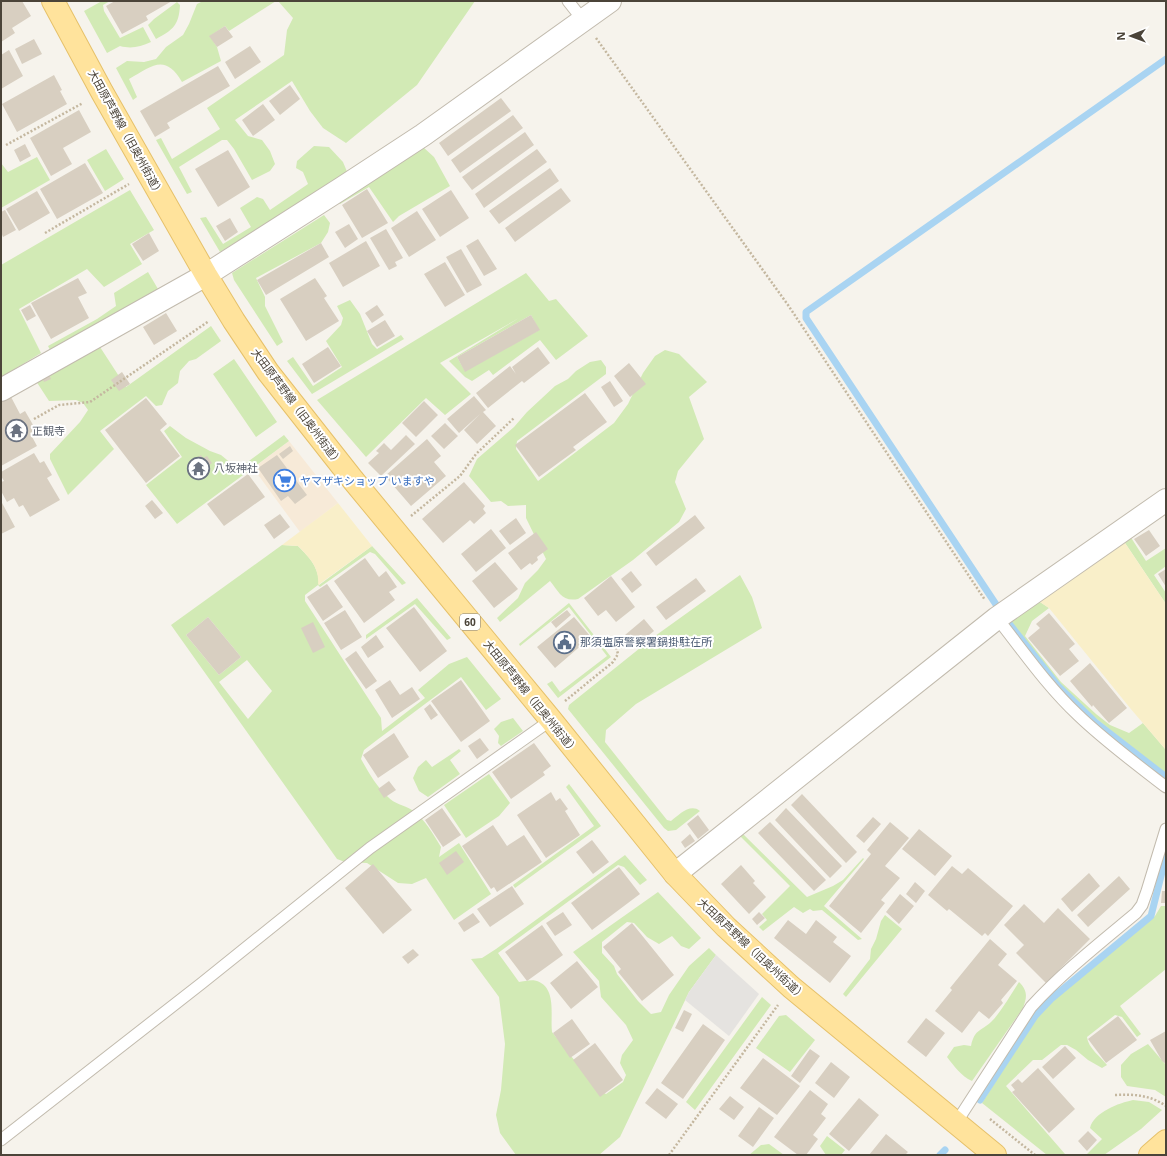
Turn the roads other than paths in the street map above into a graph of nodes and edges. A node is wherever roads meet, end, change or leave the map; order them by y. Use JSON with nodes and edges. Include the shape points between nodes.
{"nodes":[{"id":1,"x":53,"y":1,"type":"edge"},
{"id":2,"x":568,"y":1,"type":"edge"},
{"id":3,"x":610,"y":1,"type":"edge"},
{"id":4,"x":582,"y":20,"type":"junction"},
{"id":5,"x":206,"y":275,"type":"junction"},
{"id":6,"x":1,"y":390,"type":"edge"},
{"id":7,"x":1166,"y":500,"type":"edge"},
{"id":8,"x":997,"y":618,"type":"junction"},
{"id":9,"x":549,"y":718,"type":"junction"},
{"id":10,"x":1166,"y":787,"type":"edge"},
{"id":11,"x":1166,"y":829,"type":"edge"},
{"id":12,"x":674,"y":874,"type":"junction"},
{"id":13,"x":956,"y":1123,"type":"junction"},
{"id":14,"x":1,"y":1140,"type":"edge"},
{"id":15,"x":1166,"y":1141,"type":"edge"},
{"id":16,"x":995,"y":1155,"type":"edge"},
{"id":17,"x":1150,"y":1155,"type":"edge"}],
"edges":[{"from":1,"to":5,"type":"main road","name":"大田原芦野線（旧奥州街道）","number":"60"},
{"from":2,"to":4,"type":"lane"},
{"from":3,"to":4,"type":"street"},
{"from":4,"to":5,"type":"street","via":[[424,135]]},
{"from":5,"to":6,"type":"street"},
{"from":5,"to":9,"type":"main road","name":"大田原芦野線（旧奥州街道）","number":"60","via":[[268,372],[319,438]]},
{"from":7,"to":8,"type":"street"},
{"from":8,"to":10,"type":"lane","via":[[1054,690],[1078,715]]},
{"from":8,"to":12,"type":"street"},
{"from":9,"to":12,"type":"main road","name":"大田原芦野線（旧奥州街道）","number":"60"},
{"from":9,"to":14,"type":"lane","via":[[370,848]]},
{"from":11,"to":13,"type":"lane","via":[[1139,909],[1031,1007]]},
{"from":12,"to":13,"type":"main road","name":"大田原芦野線（旧奥州街道）","number":"60","via":[[791,987]]},
{"from":13,"to":16,"type":"main road","name":"大田原芦野線（旧奥州街道）","number":"60"},
{"from":15,"to":17,"type":"main road"}]}
